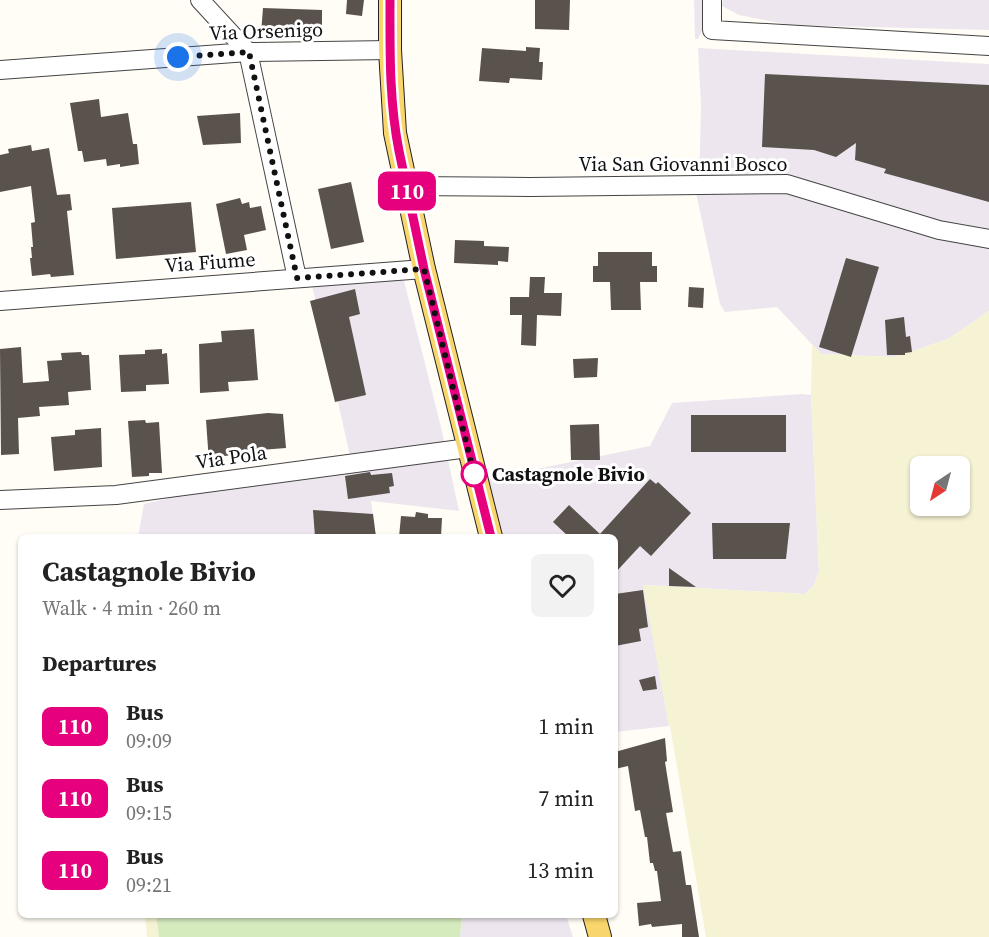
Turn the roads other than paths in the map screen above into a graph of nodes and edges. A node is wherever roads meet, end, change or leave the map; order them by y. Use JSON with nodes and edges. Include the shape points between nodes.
{"nodes":[{"id":1,"x":200,"y":0,"type":"edge"},
{"id":2,"x":390,"y":0,"type":"edge"},
{"id":3,"x":712,"y":0,"type":"edge"},
{"id":4,"x":989,"y":46,"type":"edge"},
{"id":5,"x":390,"y":50,"type":"junction"},
{"id":6,"x":249,"y":52,"type":"junction"},
{"id":7,"x":0,"y":70,"type":"edge"},
{"id":8,"x":406,"y":186,"type":"junction"},
{"id":9,"x":989,"y":239,"type":"edge"},
{"id":10,"x":424,"y":269,"type":"junction"},
{"id":11,"x":297,"y":278,"type":"junction"},
{"id":12,"x":0,"y":301,"type":"edge"},
{"id":13,"x":468,"y":448,"type":"junction"},
{"id":14,"x":0,"y":500,"type":"edge"},
{"id":15,"x":490,"y":534,"type":"edge"},
{"id":16,"x":595,"y":918,"type":"edge"},
{"id":17,"x":600,"y":937,"type":"edge"}],
"edges":[{"from":1,"to":6,"type":"street"},
{"from":2,"to":5,"type":"main road"},
{"from":3,"to":4,"type":"street","via":[[712,30]]},
{"from":5,"to":6,"type":"street","name":"Via Orsenigo"},
{"from":5,"to":8,"type":"main road","via":[[395,133]]},
{"from":6,"to":7,"type":"street","name":"Via Orsenigo"},
{"from":6,"to":11,"type":"street"},
{"from":8,"to":9,"type":"street","name":"Via San Giovanni Bosco","via":[[787,184],[939,230]]},
{"from":8,"to":10,"type":"main road"},
{"from":10,"to":11,"type":"street","name":"Via Fiume"},
{"from":10,"to":13,"type":"main road"},
{"from":11,"to":12,"type":"street","name":"Via Fiume"},
{"from":13,"to":14,"type":"street","name":"Via Pola","via":[[116,495]]},
{"from":13,"to":15,"type":"main road"},
{"from":16,"to":17,"type":"main road"}]}
